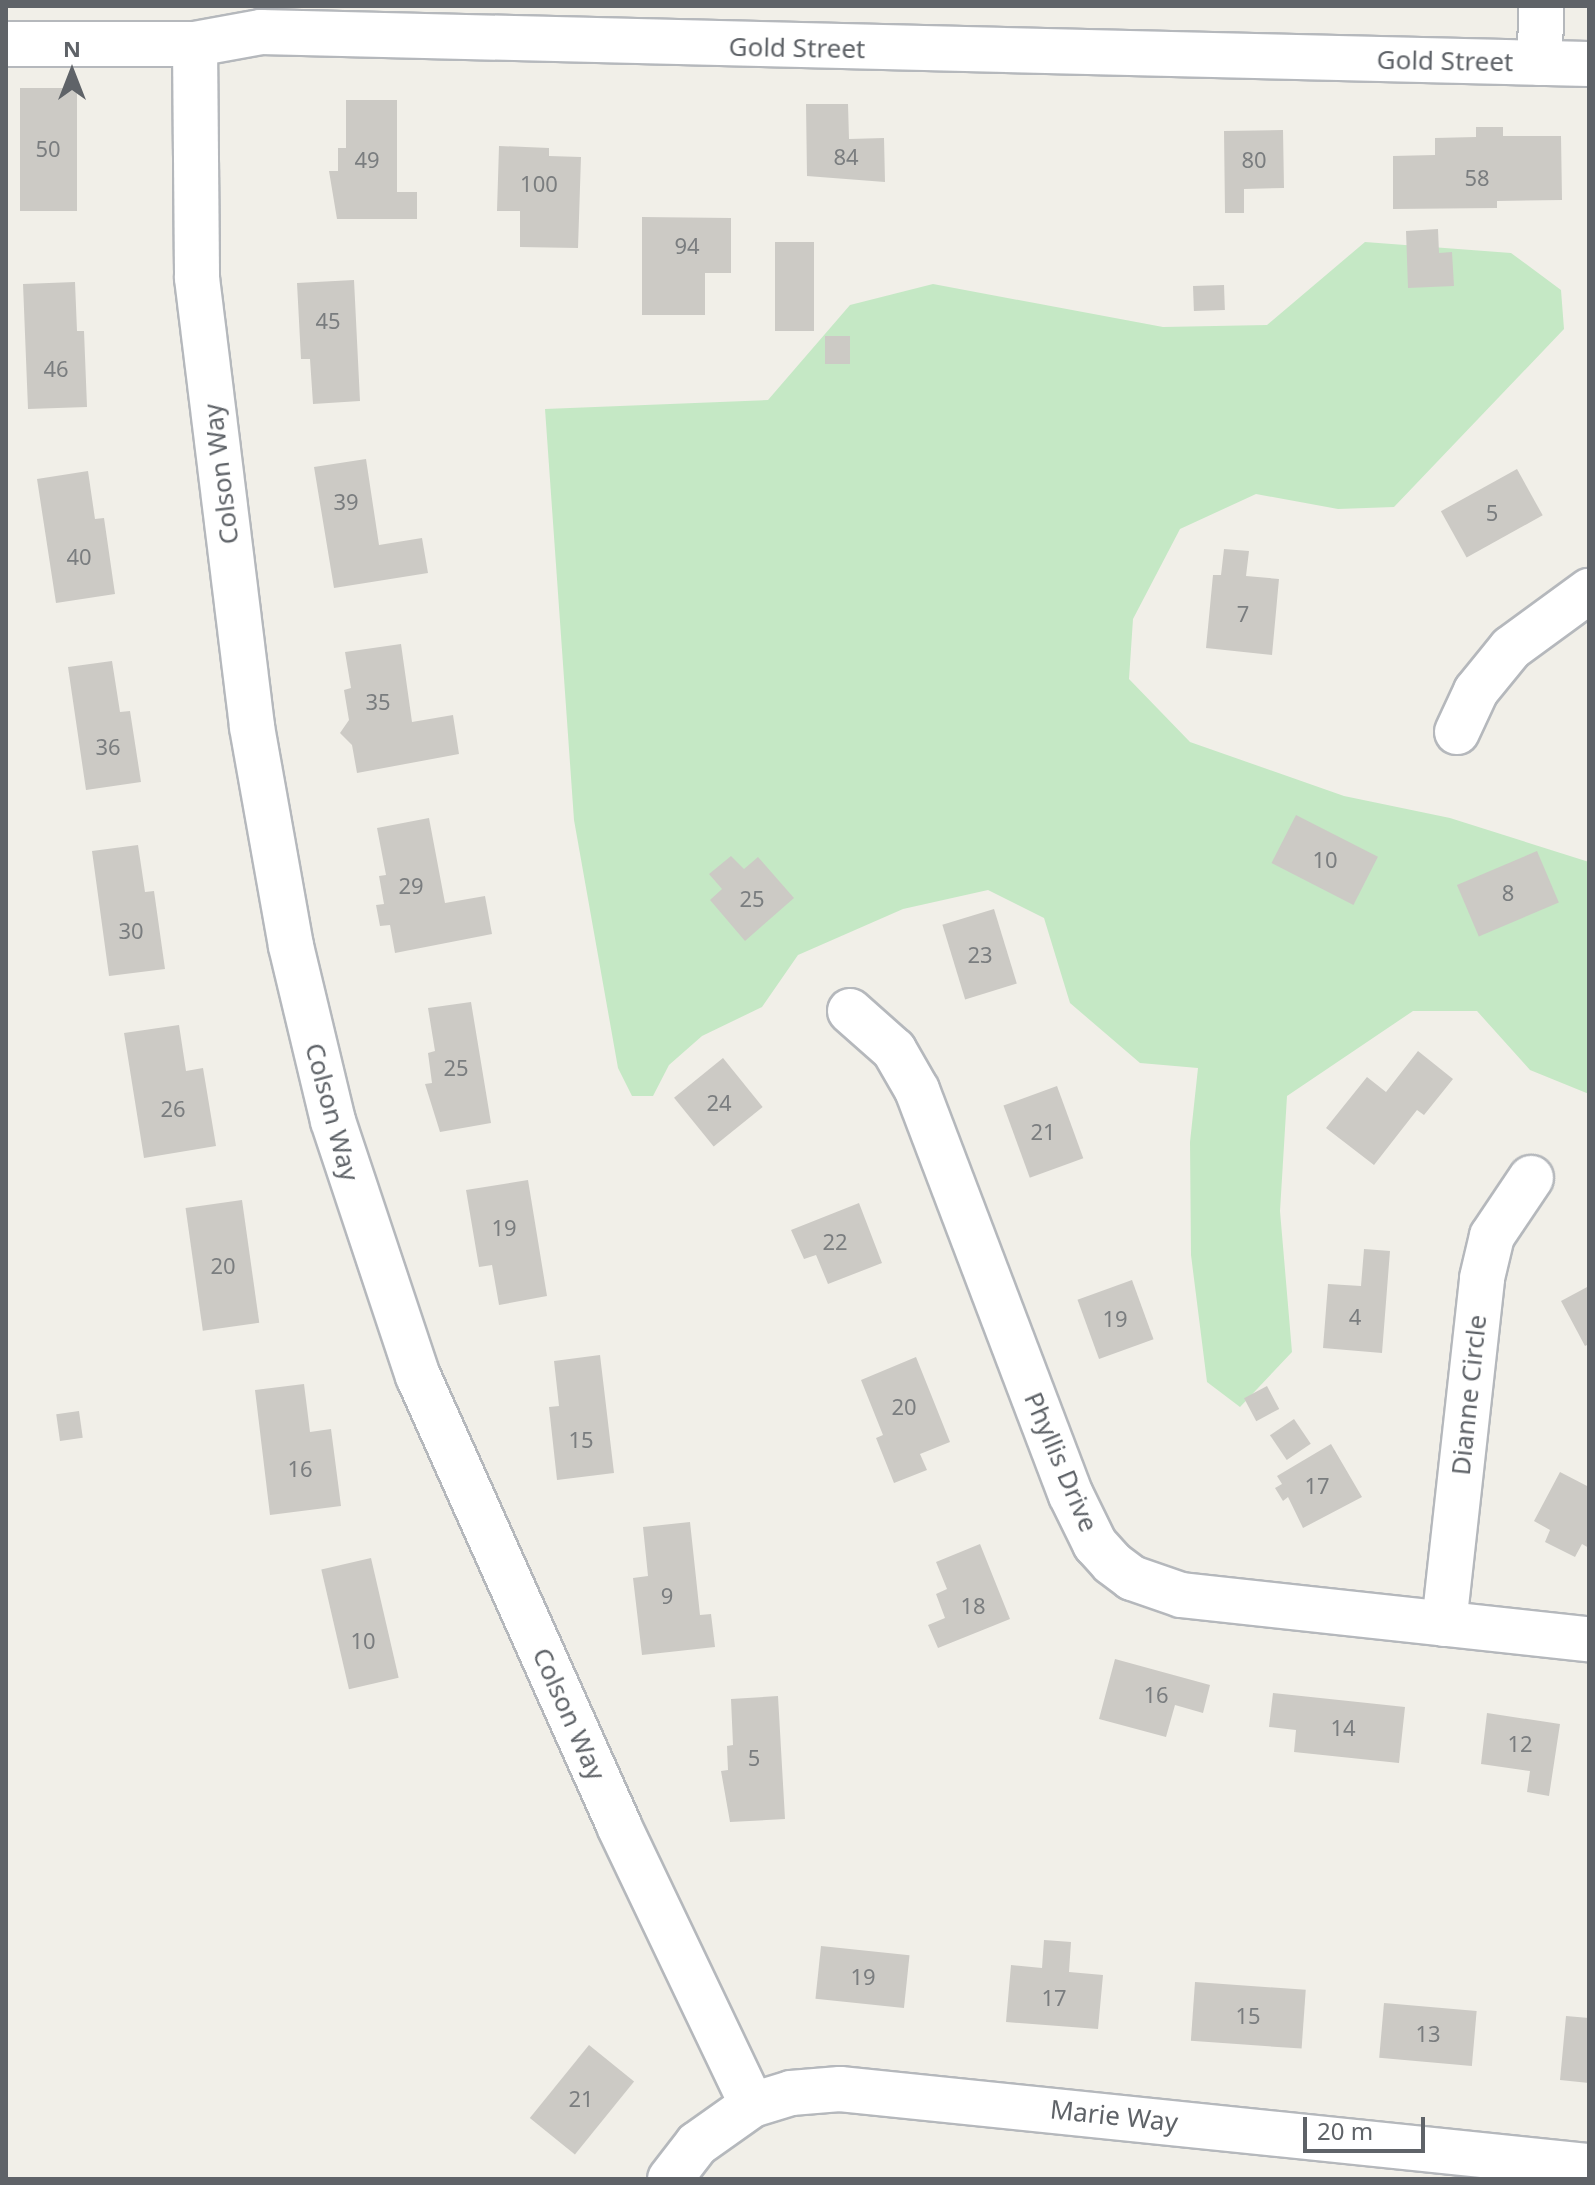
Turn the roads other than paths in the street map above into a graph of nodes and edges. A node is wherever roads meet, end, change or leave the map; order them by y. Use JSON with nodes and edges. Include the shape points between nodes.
{"nodes":[{"id":1,"x":1541,"y":6,"type":"edge"},
{"id":2,"x":261,"y":19,"type":"edge"},
{"id":3,"x":6,"y":44,"type":"edge"},
{"id":4,"x":195,"y":44,"type":"junction"},
{"id":5,"x":1540,"y":63,"type":"junction"},
{"id":6,"x":1589,"y":64,"type":"edge"},
{"id":7,"x":1589,"y":591,"type":"edge"},
{"id":8,"x":1457,"y":732,"type":"dead end"},
{"id":9,"x":850,"y":1011,"type":"dead end"},
{"id":10,"x":1531,"y":1178,"type":"dead end"},
{"id":11,"x":1444,"y":1624,"type":"junction"},
{"id":12,"x":1589,"y":1639,"type":"edge"},
{"id":13,"x":752,"y":2105,"type":"junction"},
{"id":14,"x":1589,"y":2166,"type":"edge"},
{"id":15,"x":670,"y":2179,"type":"edge"}],
"edges":[{"from":1,"to":5,"type":"street"},
{"from":2,"to":4,"type":"street","name":"Gold Street"},
{"from":2,"to":5,"type":"street","name":"Gold Street"},
{"from":3,"to":4,"type":"street","name":"Gold Street"},
{"from":4,"to":13,"type":"street","name":"Colson Way","via":[[196,267],[250,711],[277,878],[333,1121],[373,1255],[418,1376],[619,1826]]},
{"from":5,"to":6,"type":"street","name":"Gold Street"},
{"from":7,"to":8,"type":"street","via":[[1511,648],[1476,691]]},
{"from":9,"to":11,"type":"street","name":"Phyllis Drive","via":[[894,1050],[917,1090],[1071,1495],[1095,1544],[1112,1563],[1132,1578],[1181,1595]]},
{"from":10,"to":11,"type":"street","name":"Dianne Circle","via":[[1492,1236],[1482,1278]]},
{"from":11,"to":12,"type":"street","name":"Phyllis Drive"},
{"from":13,"to":14,"type":"street","name":"Marie Way","via":[[791,2093],[868,2090]]},
{"from":13,"to":15,"type":"street","name":"Marie Way","via":[[697,2144]]}]}
